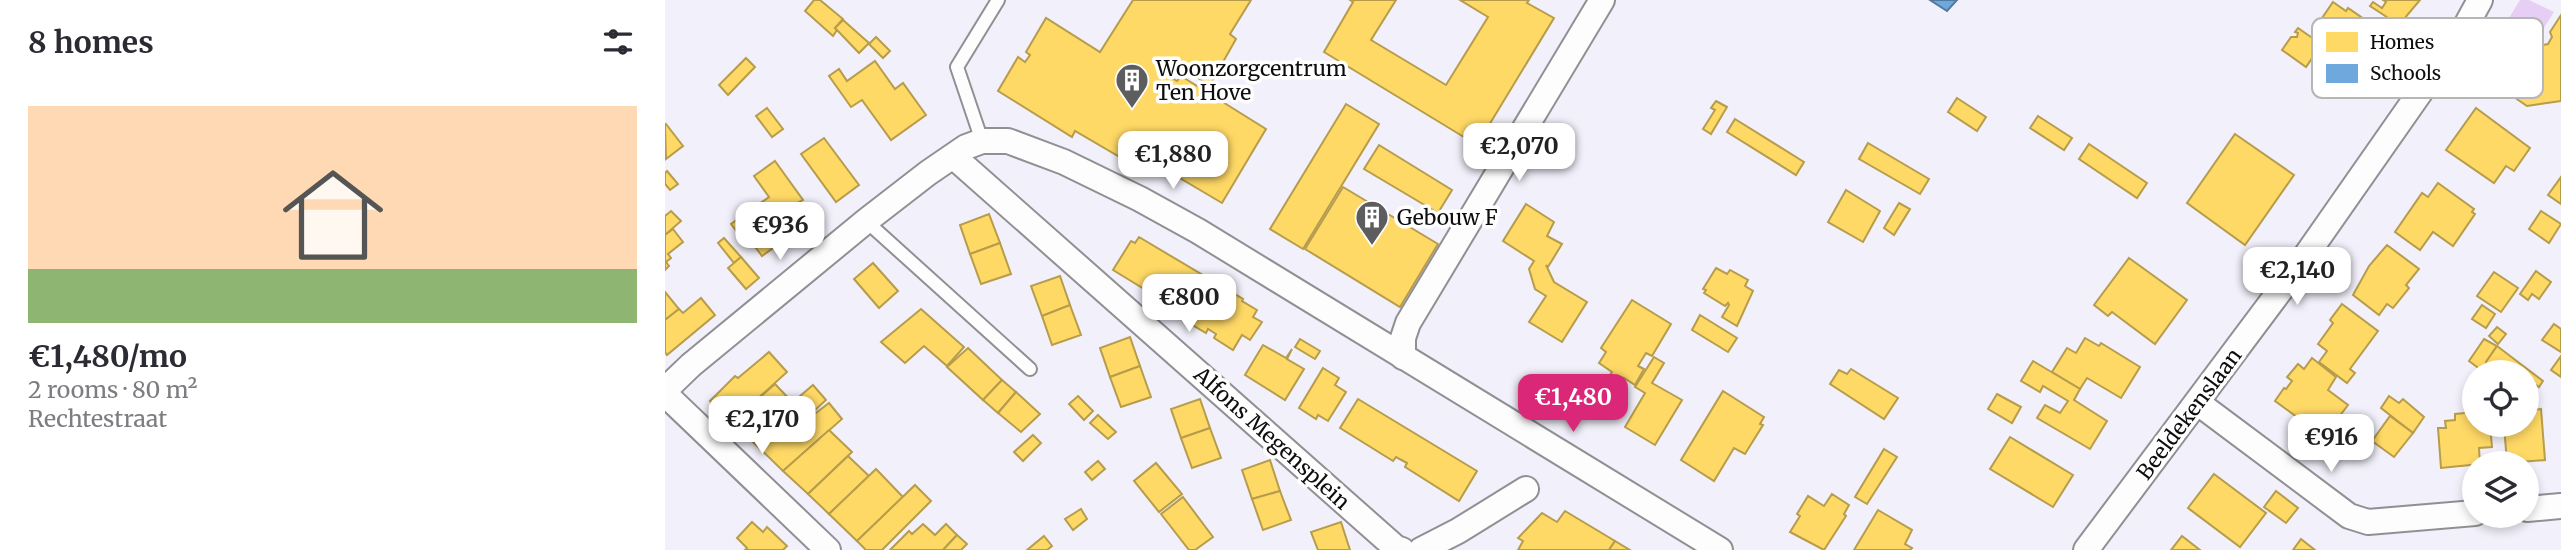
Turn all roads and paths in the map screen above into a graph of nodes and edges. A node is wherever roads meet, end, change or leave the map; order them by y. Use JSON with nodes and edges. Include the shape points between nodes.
{"nodes":[{"id":1,"x":998,"y":0,"type":"edge"},
{"id":2,"x":1602,"y":0,"type":"edge"},
{"id":3,"x":2480,"y":0,"type":"edge"},
{"id":4,"x":2470,"y":18,"type":"edge"},
{"id":5,"x":2416,"y":98,"type":"edge"},
{"id":6,"x":982,"y":141,"type":"junction"},
{"id":7,"x":954,"y":157,"type":"junction"},
{"id":8,"x":866,"y":221,"type":"junction"},
{"id":9,"x":1403,"y":357,"type":"junction"},
{"id":10,"x":1030,"y":369,"type":"dead end"},
{"id":11,"x":665,"y":392,"type":"edge"},
{"id":12,"x":2198,"y":403,"type":"junction"},
{"id":13,"x":1526,"y":489,"type":"dead end"},
{"id":14,"x":2561,"y":506,"type":"edge"},
{"id":15,"x":2539,"y":508,"type":"edge"},
{"id":16,"x":2462,"y":514,"type":"edge"},
{"id":17,"x":828,"y":550,"type":"edge"},
{"id":18,"x":1402,"y":550,"type":"edge"},
{"id":19,"x":1421,"y":550,"type":"edge"},
{"id":20,"x":1720,"y":550,"type":"edge"},
{"id":21,"x":2086,"y":550,"type":"edge"}],
"edges":[{"from":1,"to":6,"type":"lane","via":[[957,67]]},
{"from":2,"to":9,"type":"street","via":[[1408,323]]},
{"from":3,"to":4,"type":"street","name":"Beeldekenslaan"},
{"from":5,"to":12,"type":"street","name":"Beeldekenslaan"},
{"from":6,"to":7,"type":"street"},
{"from":6,"to":9,"type":"street","via":[[1008,141],[1140,198]]},
{"from":7,"to":8,"type":"street"},
{"from":7,"to":18,"type":"street","name":"Alfons Megensplein"},
{"from":8,"to":10,"type":"lane"},
{"from":8,"to":11,"type":"street"},
{"from":9,"to":20,"type":"street"},
{"from":11,"to":17,"type":"street"},
{"from":12,"to":16,"type":"street","via":[[2349,516],[2368,522]]},
{"from":12,"to":21,"type":"street","name":"Beeldekenslaan"},
{"from":13,"to":19,"type":"street"},
{"from":14,"to":15,"type":"street"}]}
